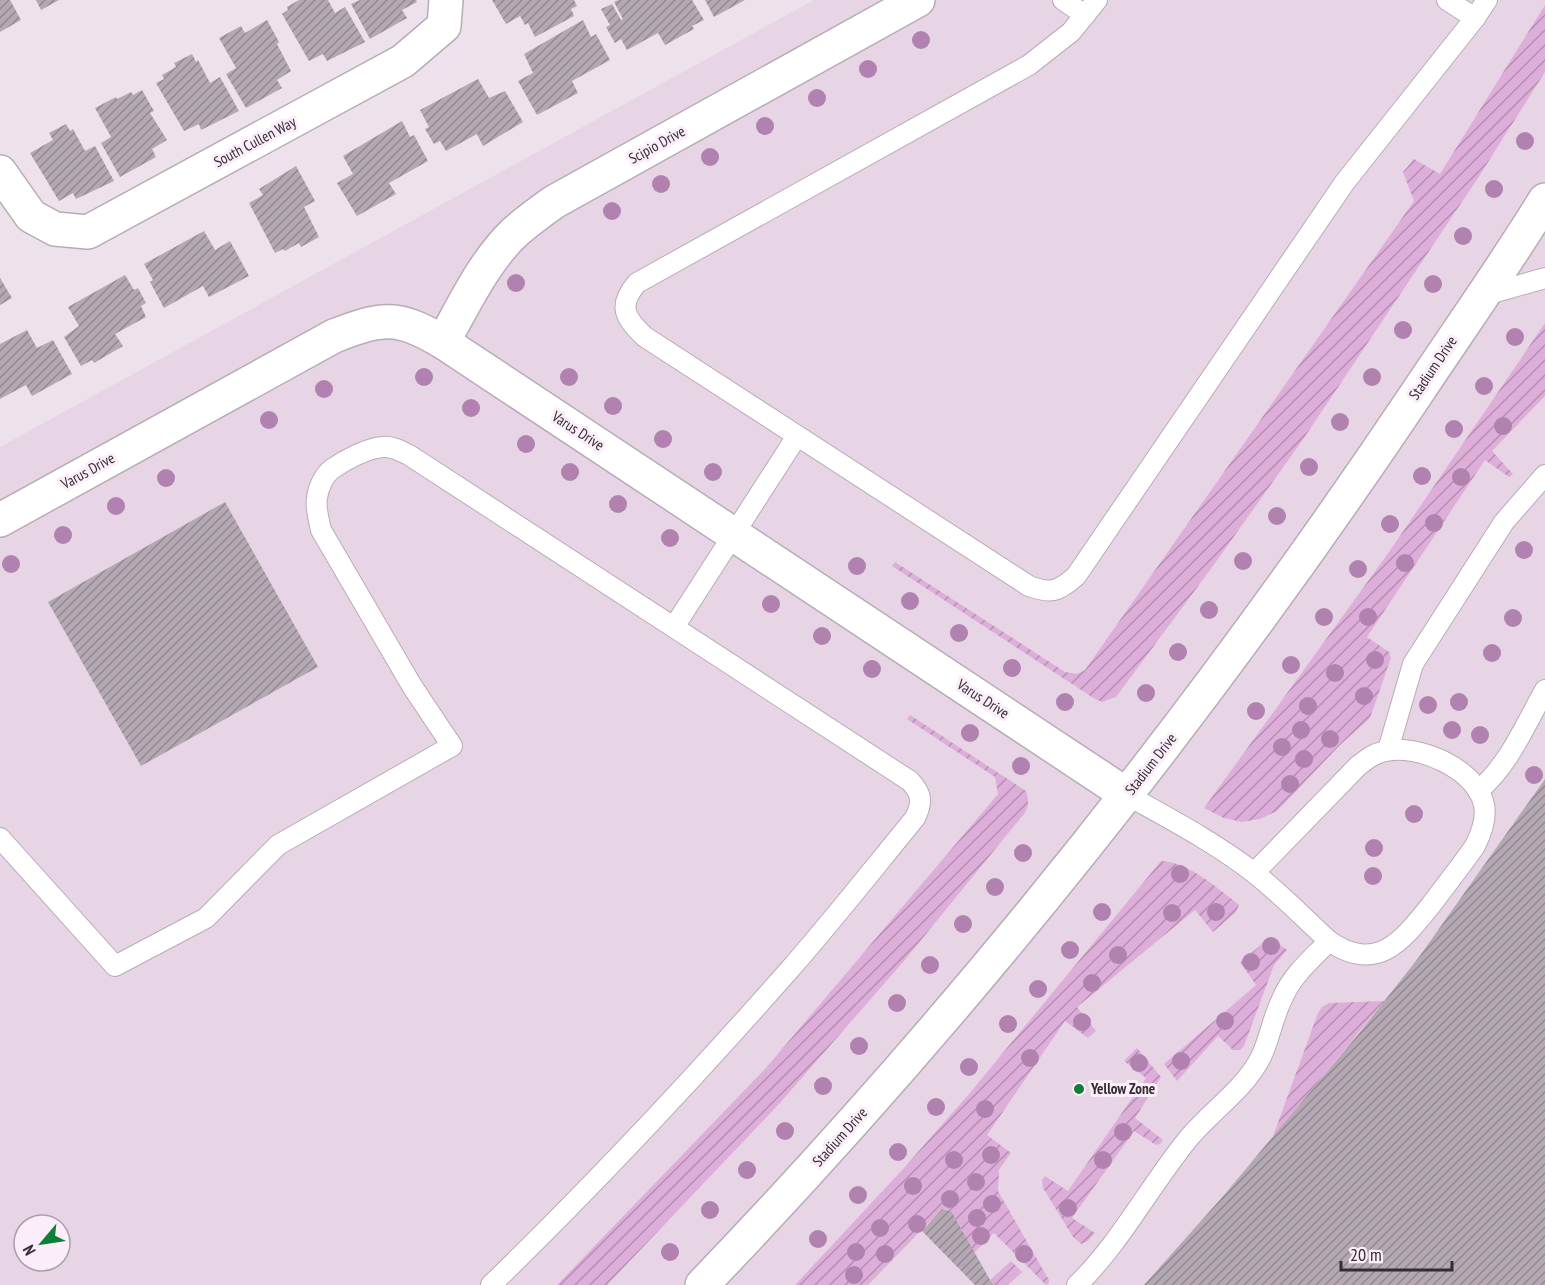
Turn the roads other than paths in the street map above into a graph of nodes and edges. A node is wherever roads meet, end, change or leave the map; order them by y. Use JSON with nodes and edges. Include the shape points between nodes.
{"nodes":[{"id":1,"x":918,"y":0,"type":"edge"},
{"id":2,"x":1063,"y":0,"type":"edge"},
{"id":3,"x":1447,"y":0,"type":"edge"},
{"id":4,"x":1487,"y":0,"type":"edge"},
{"id":5,"x":1091,"y":7,"type":"edge"},
{"id":6,"x":445,"y":13,"type":"edge"},
{"id":7,"x":1475,"y":18,"type":"junction"},
{"id":8,"x":0,"y":172,"type":"edge"},
{"id":9,"x":1545,"y":200,"type":"edge"},
{"id":10,"x":1545,"y":278,"type":"edge"},
{"id":11,"x":1482,"y":296,"type":"junction"},
{"id":12,"x":443,"y":342,"type":"junction"},
{"id":13,"x":797,"y":436,"type":"junction"},
{"id":14,"x":1545,"y":476,"type":"edge"},
{"id":15,"x":0,"y":520,"type":"edge"},
{"id":16,"x":734,"y":534,"type":"junction"},
{"id":17,"x":674,"y":627,"type":"junction"},
{"id":18,"x":1545,"y":690,"type":"edge"},
{"id":19,"x":1388,"y":750,"type":"junction"},
{"id":20,"x":1478,"y":790,"type":"junction"},
{"id":21,"x":1127,"y":795,"type":"junction"},
{"id":22,"x":0,"y":838,"type":"edge"},
{"id":23,"x":1254,"y":873,"type":"junction"},
{"id":24,"x":1329,"y":941,"type":"junction"},
{"id":25,"x":491,"y":1285,"type":"edge"},
{"id":26,"x":702,"y":1285,"type":"edge"},
{"id":27,"x":1077,"y":1285,"type":"edge"}],
"edges":[{"from":1,"to":12,"type":"street","name":"Scipio Drive","via":[[547,207],[512,235],[495,256]]},
{"from":2,"to":5,"type":"lane"},
{"from":3,"to":7,"type":"lane"},
{"from":4,"to":7,"type":"lane"},
{"from":5,"to":13,"type":"lane","via":[[1071,33],[1029,65],[637,283],[627,294],[625,307],[632,325],[645,337]]},
{"from":6,"to":8,"type":"street","name":"South Cullen Way","via":[[403,61],[88,232],[55,229],[31,216]]},
{"from":7,"to":13,"type":"lane","via":[[1345,182],[1076,576],[1065,585],[1053,591],[1029,586]]},
{"from":9,"to":11,"type":"street","name":"Stadium Drive"},
{"from":10,"to":11,"type":"lane"},
{"from":11,"to":21,"type":"street","name":"Stadium Drive","via":[[1320,534]]},
{"from":12,"to":15,"type":"street","name":"Varus Drive","via":[[419,328],[391,321],[362,325],[334,336]]},
{"from":12,"to":16,"type":"street","name":"Varus Drive"},
{"from":13,"to":16,"type":"lane"},
{"from":14,"to":19,"type":"lane","via":[[1504,522],[1413,664]]},
{"from":16,"to":17,"type":"lane"},
{"from":16,"to":21,"type":"street","name":"Varus Drive"},
{"from":17,"to":22,"type":"lane","via":[[409,455],[384,446],[368,450],[330,470],[321,483],[317,498],[321,530],[412,686],[452,746],[278,845],[206,918],[115,966]]},
{"from":17,"to":25,"type":"lane","via":[[910,781],[922,799],[920,808],[792,967],[586,1189]]},
{"from":18,"to":20,"type":"lane","via":[[1502,765]]},
{"from":19,"to":20,"type":"lane","via":[[1408,750],[1455,767]]},
{"from":19,"to":23,"type":"lane","via":[[1371,755],[1358,766]]},
{"from":20,"to":24,"type":"lane","via":[[1484,802],[1482,831],[1457,871],[1408,933],[1394,946],[1376,953],[1354,954]]},
{"from":21,"to":23,"type":"lane","via":[[1191,830]]},
{"from":21,"to":26,"type":"street","name":"Stadium Drive","via":[[884,1088]]},
{"from":23,"to":24,"type":"lane"},
{"from":24,"to":27,"type":"lane","via":[[1295,975],[1251,1072],[1191,1136],[1106,1253]]}]}
